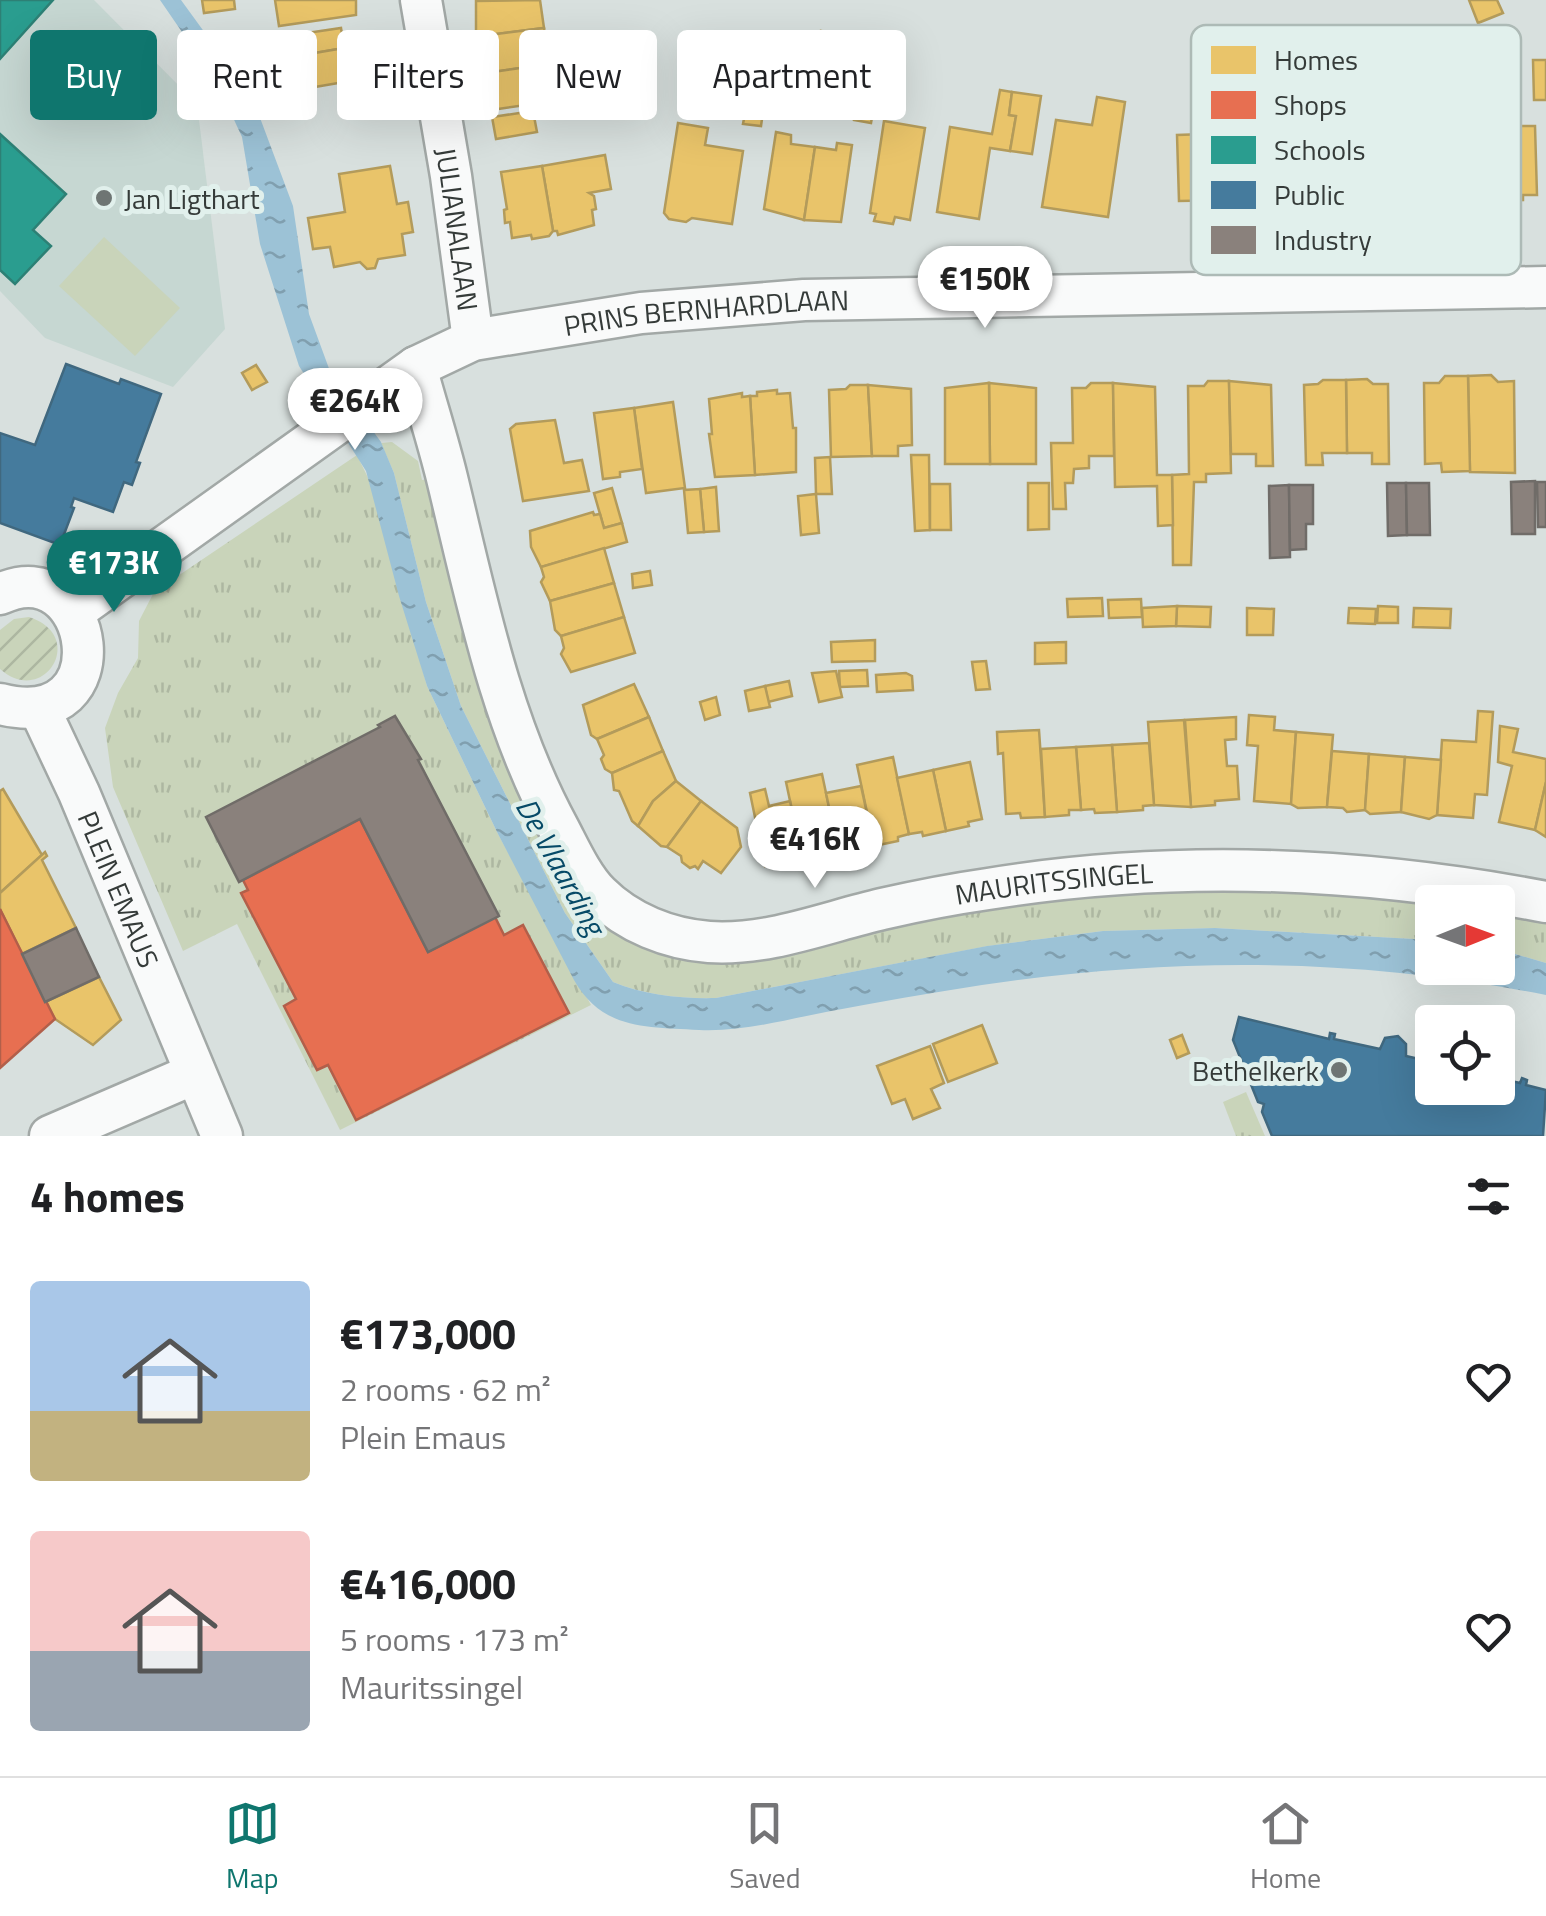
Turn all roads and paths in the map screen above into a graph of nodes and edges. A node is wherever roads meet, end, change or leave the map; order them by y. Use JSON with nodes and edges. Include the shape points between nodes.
{"nodes":[{"id":1,"x":421,"y":0,"type":"edge"},
{"id":2,"x":1546,"y":287,"type":"edge"},
{"id":3,"x":473,"y":340,"type":"junction"},
{"id":4,"x":416,"y":368,"type":"junction"},
{"id":5,"x":0,"y":594,"type":"edge"},
{"id":6,"x":73,"y":612,"type":"junction"},
{"id":7,"x":20,"y":706,"type":"edge"},
{"id":8,"x":1546,"y":902,"type":"edge"},
{"id":9,"x":194,"y":1074,"type":"junction"},
{"id":10,"x":50,"y":1136,"type":"edge"},
{"id":11,"x":222,"y":1136,"type":"edge"}],
"edges":[{"from":1,"to":3,"type":"street","name":"JULIANALAAN"},
{"from":2,"to":3,"type":"street","name":"PRINS BERNHARDLAAN","via":[[804,300],[641,313]]},
{"from":3,"to":4,"type":"street","name":"PRINS BERNHARDLAAN"},
{"from":4,"to":6,"type":"street"},
{"from":4,"to":8,"type":"street","name":"MAURITSSINGEL","via":[[503,693],[541,796],[598,894],[669,937],[759,939],[989,888],[1145,872],[1343,874]]},
{"from":5,"to":6,"type":"street","via":[[44,591]]},
{"from":6,"to":7,"type":"street","name":"PLEIN EMAUS","via":[[85,640],[82,670],[65,694]]},
{"from":7,"to":9,"type":"street","name":"PLEIN EMAUS","via":[[79,793]]},
{"from":9,"to":10,"type":"street"},
{"from":9,"to":11,"type":"street","name":"PLEIN EMAUS"}]}
